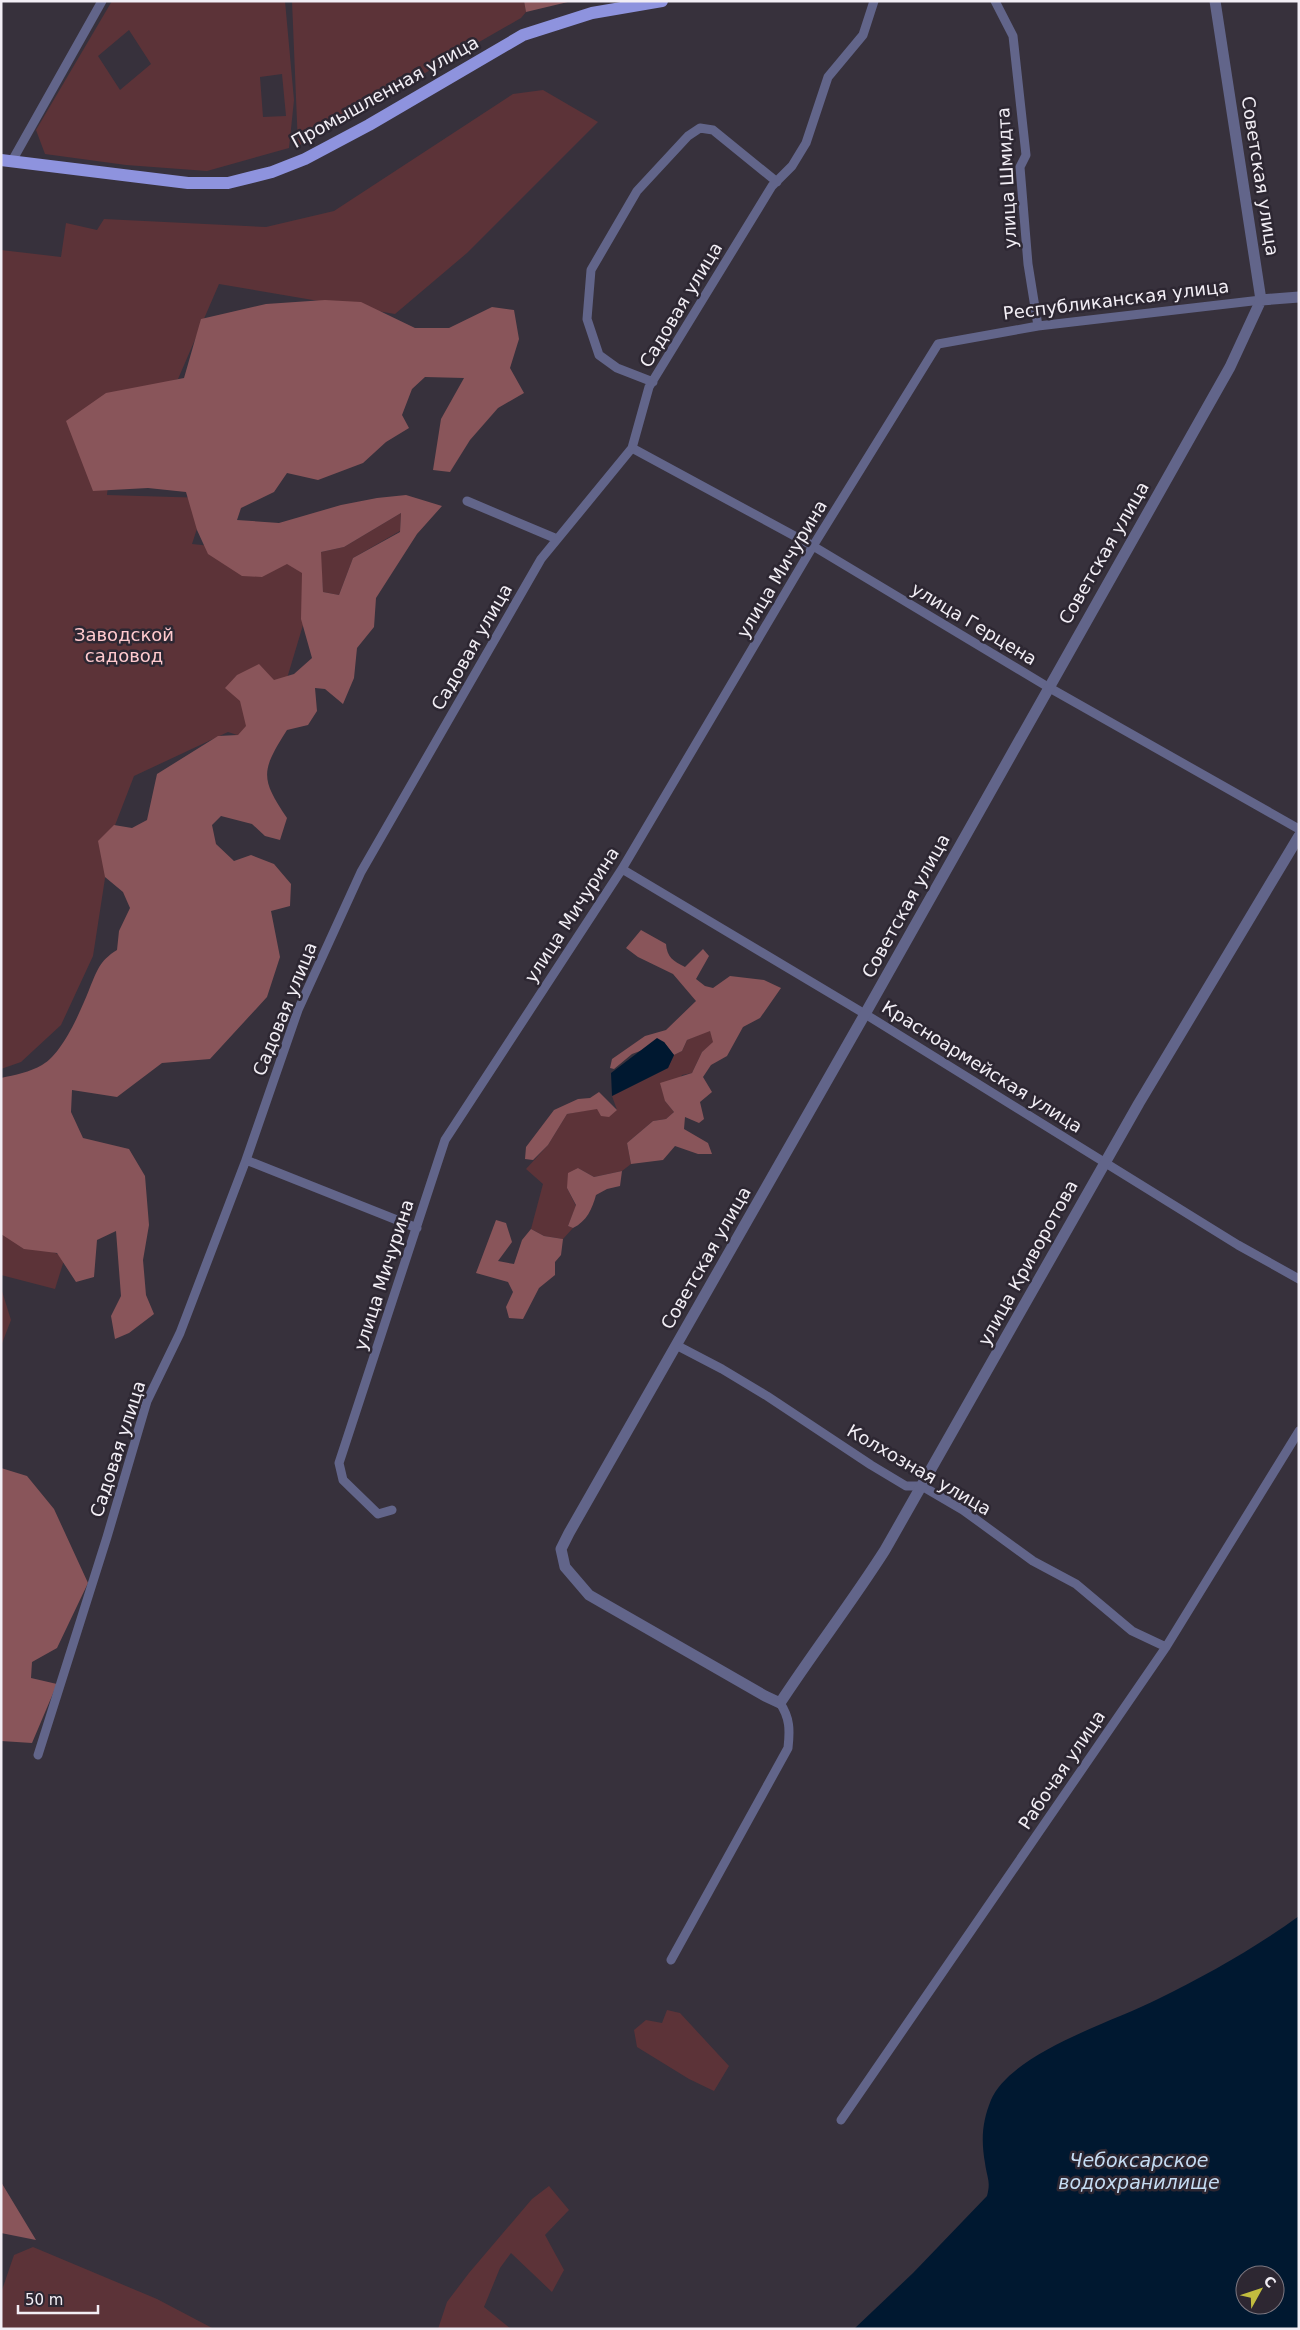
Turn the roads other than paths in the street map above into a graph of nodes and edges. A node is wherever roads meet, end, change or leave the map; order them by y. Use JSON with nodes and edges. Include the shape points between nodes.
{"nodes":[{"id":1,"x":102,"y":1,"type":"edge"},
{"id":2,"x":662,"y":1,"type":"edge"},
{"id":3,"x":874,"y":1,"type":"edge"},
{"id":4,"x":995,"y":1,"type":"edge"},
{"id":5,"x":1215,"y":1,"type":"edge"},
{"id":6,"x":7,"y":161,"type":"edge"},
{"id":7,"x":777,"y":182,"type":"junction"},
{"id":8,"x":1299,"y":298,"type":"edge"},
{"id":9,"x":1261,"y":300,"type":"junction"},
{"id":10,"x":1038,"y":326,"type":"junction"},
{"id":11,"x":938,"y":344,"type":"joint"},
{"id":12,"x":652,"y":382,"type":"junction"},
{"id":13,"x":632,"y":448,"type":"junction"},
{"id":14,"x":466,"y":501,"type":"dead end"},
{"id":15,"x":557,"y":540,"type":"junction"},
{"id":16,"x":814,"y":546,"type":"junction"},
{"id":17,"x":1048,"y":687,"type":"junction"},
{"id":18,"x":1299,"y":829,"type":"edge"},
{"id":19,"x":1299,"y":836,"type":"edge"},
{"id":20,"x":622,"y":868,"type":"junction"},
{"id":21,"x":866,"y":1014,"type":"junction"},
{"id":22,"x":246,"y":1160,"type":"junction"},
{"id":23,"x":1105,"y":1163,"type":"junction"},
{"id":24,"x":418,"y":1228,"type":"junction"},
{"id":25,"x":1299,"y":1279,"type":"edge"},
{"id":26,"x":676,"y":1345,"type":"junction"},
{"id":27,"x":1299,"y":1431,"type":"edge"},
{"id":28,"x":922,"y":1486,"type":"junction"},
{"id":29,"x":392,"y":1510,"type":"dead end"},
{"id":30,"x":1166,"y":1647,"type":"junction"},
{"id":31,"x":780,"y":1703,"type":"junction"},
{"id":32,"x":38,"y":1755,"type":"dead end"},
{"id":33,"x":671,"y":1960,"type":"dead end"},
{"id":34,"x":841,"y":2120,"type":"dead end"}],
"edges":[{"from":1,"to":6,"type":"street"},
{"from":2,"to":6,"type":"main road","name":"Промышленная улица","via":[[592,13],[523,34],[305,159],[272,172],[228,183],[188,183]]},
{"from":3,"to":7,"type":"street","name":"Садовая улица","via":[[863,35],[828,78],[806,143]]},
{"from":4,"to":10,"type":"street","name":"улица Шмидта","via":[[1013,36],[1026,155],[1020,167],[1028,264]]},
{"from":5,"to":9,"type":"street","name":"Советская улица"},
{"from":7,"to":12,"type":"street","name":"Садовая улица"},
{"from":7,"to":12,"type":"street","via":[[713,130],[700,128],[688,136],[637,191],[591,270],[587,319],[599,355],[617,368]]},
{"from":8,"to":9,"type":"street","name":"Республиканская улица"},
{"from":9,"to":10,"type":"street","name":"Республиканская улица"},
{"from":9,"to":17,"type":"street","name":"Советская улица","via":[[1230,367]]},
{"from":10,"to":11,"type":"street","name":"Республиканская улица"},
{"from":11,"to":16,"type":"street","name":"улица Мичурина"},
{"from":12,"to":13,"type":"street","name":"Садовая улица"},
{"from":13,"to":15,"type":"street","name":"Садовая улица"},
{"from":13,"to":16,"type":"street","name":"улица Герцена"},
{"from":14,"to":15,"type":"street"},
{"from":15,"to":22,"type":"street","name":"Садовая улица","via":[[541,559],[361,872],[298,1010]]},
{"from":16,"to":17,"type":"street","name":"улица Герцена"},
{"from":16,"to":20,"type":"street","name":"улица Мичурина"},
{"from":17,"to":18,"type":"street","name":"улица Герцена"},
{"from":17,"to":21,"type":"street","name":"Советская улица"},
{"from":19,"to":23,"type":"street","name":"улица Криворотова"},
{"from":20,"to":21,"type":"street","name":"Красноармейская улица"},
{"from":20,"to":24,"type":"street","name":"улица Мичурина","via":[[445,1140]]},
{"from":21,"to":23,"type":"street","name":"Красноармейская улица"},
{"from":21,"to":26,"type":"street","name":"Советская улица"},
{"from":22,"to":24,"type":"street"},
{"from":22,"to":32,"type":"street","name":"Садовая улица","via":[[180,1333],[147,1401]]},
{"from":23,"to":25,"type":"street","name":"Красноармейская улица"},
{"from":23,"to":28,"type":"street","name":"улица Криворотова"},
{"from":24,"to":29,"type":"street","name":"улица Мичурина","via":[[340,1463],[343,1480],[378,1514]]},
{"from":26,"to":28,"type":"street","name":"Колхозная улица","via":[[767,1396],[906,1486]]},
{"from":26,"to":31,"type":"street","name":"Советская улица","via":[[569,1533],[561,1549],[565,1567],[589,1594]]},
{"from":27,"to":30,"type":"street","name":"Рабочая улица"},
{"from":28,"to":30,"type":"street","name":"Колхозная улица","via":[[963,1510],[1033,1561],[1076,1584],[1132,1631]]},
{"from":28,"to":31,"type":"street","name":"улица Криворотова","via":[[850,1605]]},
{"from":30,"to":34,"type":"street","name":"Рабочая улица"},
{"from":31,"to":33,"type":"street","via":[[790,1728],[788,1748]]}]}
